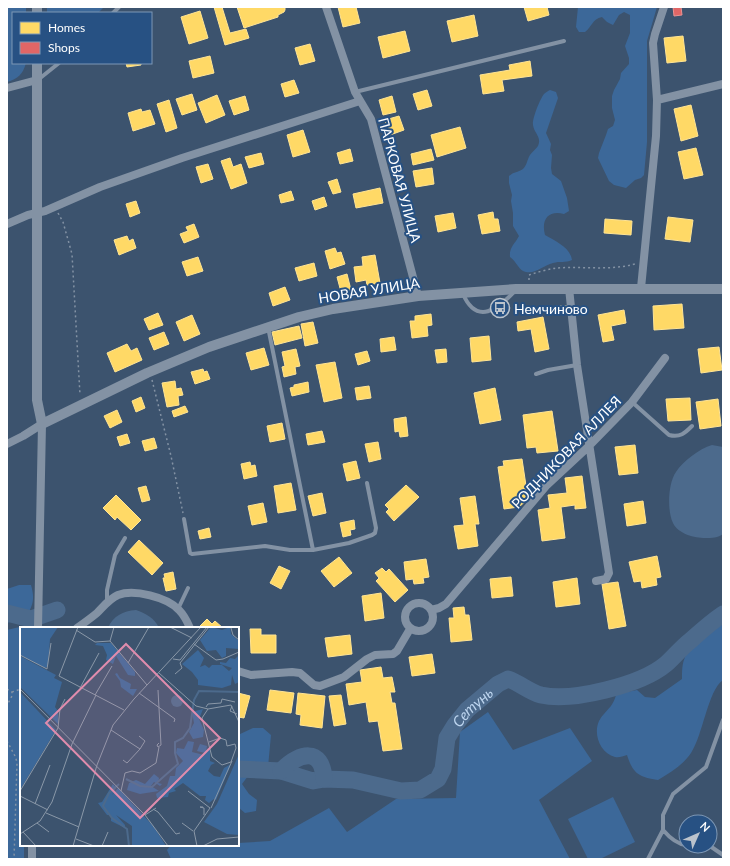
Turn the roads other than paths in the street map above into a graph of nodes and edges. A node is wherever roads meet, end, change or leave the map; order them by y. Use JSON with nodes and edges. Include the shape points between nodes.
{"nodes":[{"id":1,"x":326,"y":7,"type":"edge"},
{"id":2,"x":664,"y":7,"type":"edge"},
{"id":3,"x":564,"y":41,"type":"dead end"},
{"id":4,"x":37,"y":64,"type":"edge"},
{"id":5,"x":58,"y":64,"type":"edge"},
{"id":6,"x":37,"y":80,"type":"junction"},
{"id":7,"x":723,"y":84,"type":"edge"},
{"id":8,"x":7,"y":88,"type":"edge"},
{"id":9,"x":355,"y":92,"type":"junction"},
{"id":10,"x":657,"y":100,"type":"junction"},
{"id":11,"x":360,"y":101,"type":"junction"},
{"id":12,"x":37,"y":212,"type":"junction"},
{"id":13,"x":7,"y":224,"type":"edge"},
{"id":14,"x":569,"y":288,"type":"junction"},
{"id":15,"x":641,"y":288,"type":"junction"},
{"id":16,"x":516,"y":289,"type":"junction"},
{"id":17,"x":723,"y":289,"type":"edge"},
{"id":18,"x":462,"y":292,"type":"junction"},
{"id":19,"x":418,"y":296,"type":"junction"},
{"id":20,"x":268,"y":326,"type":"junction"},
{"id":21,"x":666,"y":358,"type":"dead end"},
{"id":22,"x":577,"y":365,"type":"junction"},
{"id":23,"x":536,"y":374,"type":"dead end"},
{"id":24,"x":632,"y":402,"type":"junction"},
{"id":25,"x":42,"y":424,"type":"junction"},
{"id":26,"x":692,"y":426,"type":"dead end"},
{"id":27,"x":7,"y":444,"type":"edge"},
{"id":28,"x":589,"y":446,"type":"junction"},
{"id":29,"x":367,"y":483,"type":"dead end"},
{"id":30,"x":184,"y":519,"type":"road end"},
{"id":31,"x":125,"y":538,"type":"dead end"},
{"id":32,"x":313,"y":550,"type":"junction"},
{"id":33,"x":596,"y":581,"type":"dead end"},
{"id":34,"x":188,"y":588,"type":"dead end"},
{"id":35,"x":108,"y":601,"type":"junction"},
{"id":36,"x":178,"y":609,"type":"junction"},
{"id":37,"x":431,"y":610,"type":"junction"},
{"id":38,"x":38,"y":627,"type":"edge"},
{"id":39,"x":78,"y":627,"type":"edge"},
{"id":40,"x":190,"y":627,"type":"edge"},
{"id":41,"x":410,"y":629,"type":"junction"},
{"id":42,"x":239,"y":671,"type":"edge"},
{"id":43,"x":723,"y":720,"type":"edge"},
{"id":44,"x":663,"y":830,"type":"junction"},
{"id":45,"x":678,"y":842,"type":"edge"},
{"id":46,"x":32,"y":846,"type":"edge"},
{"id":47,"x":32,"y":859,"type":"edge"},
{"id":48,"x":648,"y":859,"type":"edge"}],
"edges":[{"from":1,"to":9,"type":"street","name":"ПАРКОВАЯ УЛИЦА"},
{"from":2,"to":10,"type":"street","via":[[653,43]]},
{"from":3,"to":9,"type":"lane"},
{"from":4,"to":6,"type":"street"},
{"from":5,"to":6,"type":"lane"},
{"from":6,"to":8,"type":"street"},
{"from":6,"to":12,"type":"street"},
{"from":7,"to":10,"type":"street"},
{"from":9,"to":11,"type":"street","name":"ПАРКОВАЯ УЛИЦА"},
{"from":10,"to":15,"type":"street","via":[[656,136]]},
{"from":11,"to":12,"type":"street","via":[[182,158]]},
{"from":11,"to":19,"type":"street","name":"ПАРКОВАЯ УЛИЦА","via":[[371,119]]},
{"from":12,"to":13,"type":"street"},
{"from":12,"to":25,"type":"street","via":[[37,400]]},
{"from":14,"to":15,"type":"street","name":"НОВАЯ УЛИЦА"},
{"from":14,"to":16,"type":"street","name":"НОВАЯ УЛИЦА"},
{"from":14,"to":22,"type":"street"},
{"from":15,"to":17,"type":"street","name":"НОВАЯ УЛИЦА"},
{"from":16,"to":18,"type":"street","name":"НОВАЯ УЛИЦА"},
{"from":16,"to":18,"type":"lane","via":[[505,302],[490,312],[481,313],[467,303]]},
{"from":18,"to":19,"type":"street","name":"НОВАЯ УЛИЦА"},
{"from":19,"to":20,"type":"street","name":"НОВАЯ УЛИЦА","via":[[334,309]]},
{"from":20,"to":25,"type":"street","name":"НОВАЯ УЛИЦА","via":[[147,373]]},
{"from":20,"to":32,"type":"lane"},
{"from":21,"to":24,"type":"street","name":"РОДНИКОВАЯ АЛЛЕЯ"},
{"from":22,"to":23,"type":"lane"},
{"from":22,"to":28,"type":"street"},
{"from":24,"to":26,"type":"lane","via":[[669,435],[684,435]]},
{"from":24,"to":28,"type":"street","name":"РОДНИКОВАЯ АЛЛЕЯ"},
{"from":25,"to":27,"type":"street"},
{"from":25,"to":38,"type":"street"},
{"from":28,"to":33,"type":"street","via":[[609,573],[606,579]]},
{"from":28,"to":37,"type":"street","name":"РОДНИКОВАЯ АЛЛЕЯ","via":[[547,485],[446,604]]},
{"from":29,"to":32,"type":"lane","via":[[375,532],[349,542]]},
{"from":30,"to":32,"type":"lane","via":[[192,554],[265,546]]},
{"from":31,"to":35,"type":"lane","via":[[115,555],[107,590]]},
{"from":34,"to":36,"type":"lane"},
{"from":35,"to":36,"type":"street","via":[[120,595],[136,593],[150,595]]},
{"from":35,"to":39,"type":"street"},
{"from":36,"to":40,"type":"street"},
{"from":37,"to":41,"type":"street","via":[[433,621],[426,630],[415,632]]},
{"from":37,"to":41,"type":"street","via":[[422,603],[411,605],[404,614],[406,625]]},
{"from":41,"to":42,"type":"street","via":[[393,654],[375,655],[344,677],[320,686],[314,685],[300,673],[251,675]]},
{"from":43,"to":44,"type":"lane","via":[[706,767],[673,794],[663,815]]},
{"from":44,"to":45,"type":"lane"},
{"from":44,"to":48,"type":"lane"},
{"from":46,"to":47,"type":"street"}]}
